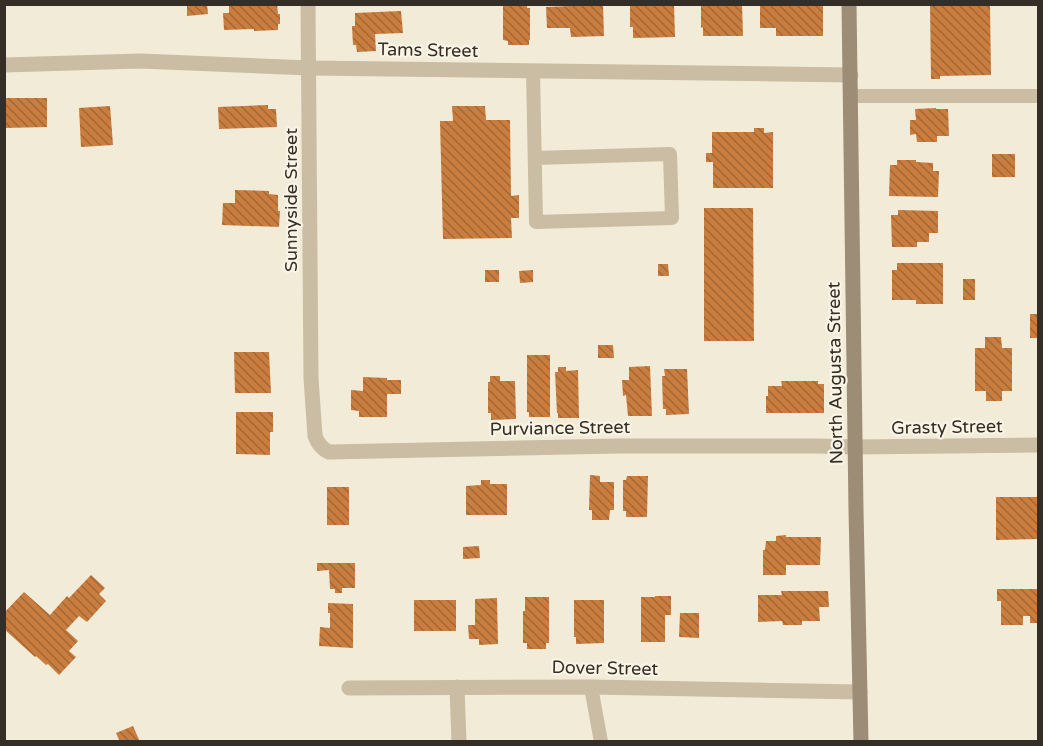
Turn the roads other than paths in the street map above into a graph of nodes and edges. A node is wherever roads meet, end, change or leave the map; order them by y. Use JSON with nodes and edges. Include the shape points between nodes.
{"nodes":[{"id":1,"x":308,"y":4,"type":"edge"},
{"id":2,"x":849,"y":4,"type":"edge"},
{"id":3,"x":4,"y":65,"type":"edge"},
{"id":4,"x":309,"y":68,"type":"junction"},
{"id":5,"x":533,"y":71,"type":"junction"},
{"id":6,"x":851,"y":75,"type":"junction"},
{"id":7,"x":851,"y":96,"type":"junction"},
{"id":8,"x":1038,"y":96,"type":"edge"},
{"id":9,"x":535,"y":158,"type":"junction"},
{"id":10,"x":312,"y":395,"type":"joint"},
{"id":11,"x":1038,"y":445,"type":"edge"},
{"id":12,"x":855,"y":447,"type":"junction"},
{"id":13,"x":457,"y":687,"type":"junction"},
{"id":14,"x":591,"y":687,"type":"junction"},
{"id":15,"x":349,"y":688,"type":"dead end"},
{"id":16,"x":860,"y":692,"type":"junction"},
{"id":17,"x":459,"y":741,"type":"edge"},
{"id":18,"x":600,"y":741,"type":"edge"},
{"id":19,"x":861,"y":741,"type":"edge"}],
"edges":[{"from":1,"to":4,"type":"street","name":"Sunnyside Street"},
{"from":2,"to":6,"type":"main road","name":"North Augusta Street"},
{"from":3,"to":4,"type":"street","name":"Tams Street","via":[[140,61]]},
{"from":4,"to":5,"type":"street","name":"Tams Street"},
{"from":4,"to":10,"type":"street","name":"Sunnyside Street"},
{"from":5,"to":6,"type":"street","name":"Tams Street"},
{"from":5,"to":9,"type":"lane"},
{"from":6,"to":7,"type":"main road","name":"North Augusta Street"},
{"from":7,"to":8,"type":"lane"},
{"from":7,"to":12,"type":"main road","name":"North Augusta Street"},
{"from":9,"to":9,"type":"lane","via":[[536,222],[672,218],[670,154]]},
{"from":10,"to":12,"type":"street","name":"Purviance Street","via":[[315,436],[329,452],[630,446]]},
{"from":11,"to":12,"type":"street","name":"Grasty Street"},
{"from":12,"to":16,"type":"main road","name":"North Augusta Street"},
{"from":13,"to":14,"type":"street","name":"Dover Street"},
{"from":13,"to":15,"type":"street","name":"Dover Street"},
{"from":13,"to":17,"type":"street"},
{"from":14,"to":16,"type":"street","name":"Dover Street"},
{"from":14,"to":18,"type":"lane"},
{"from":16,"to":19,"type":"main road","name":"North Augusta Street"}]}
